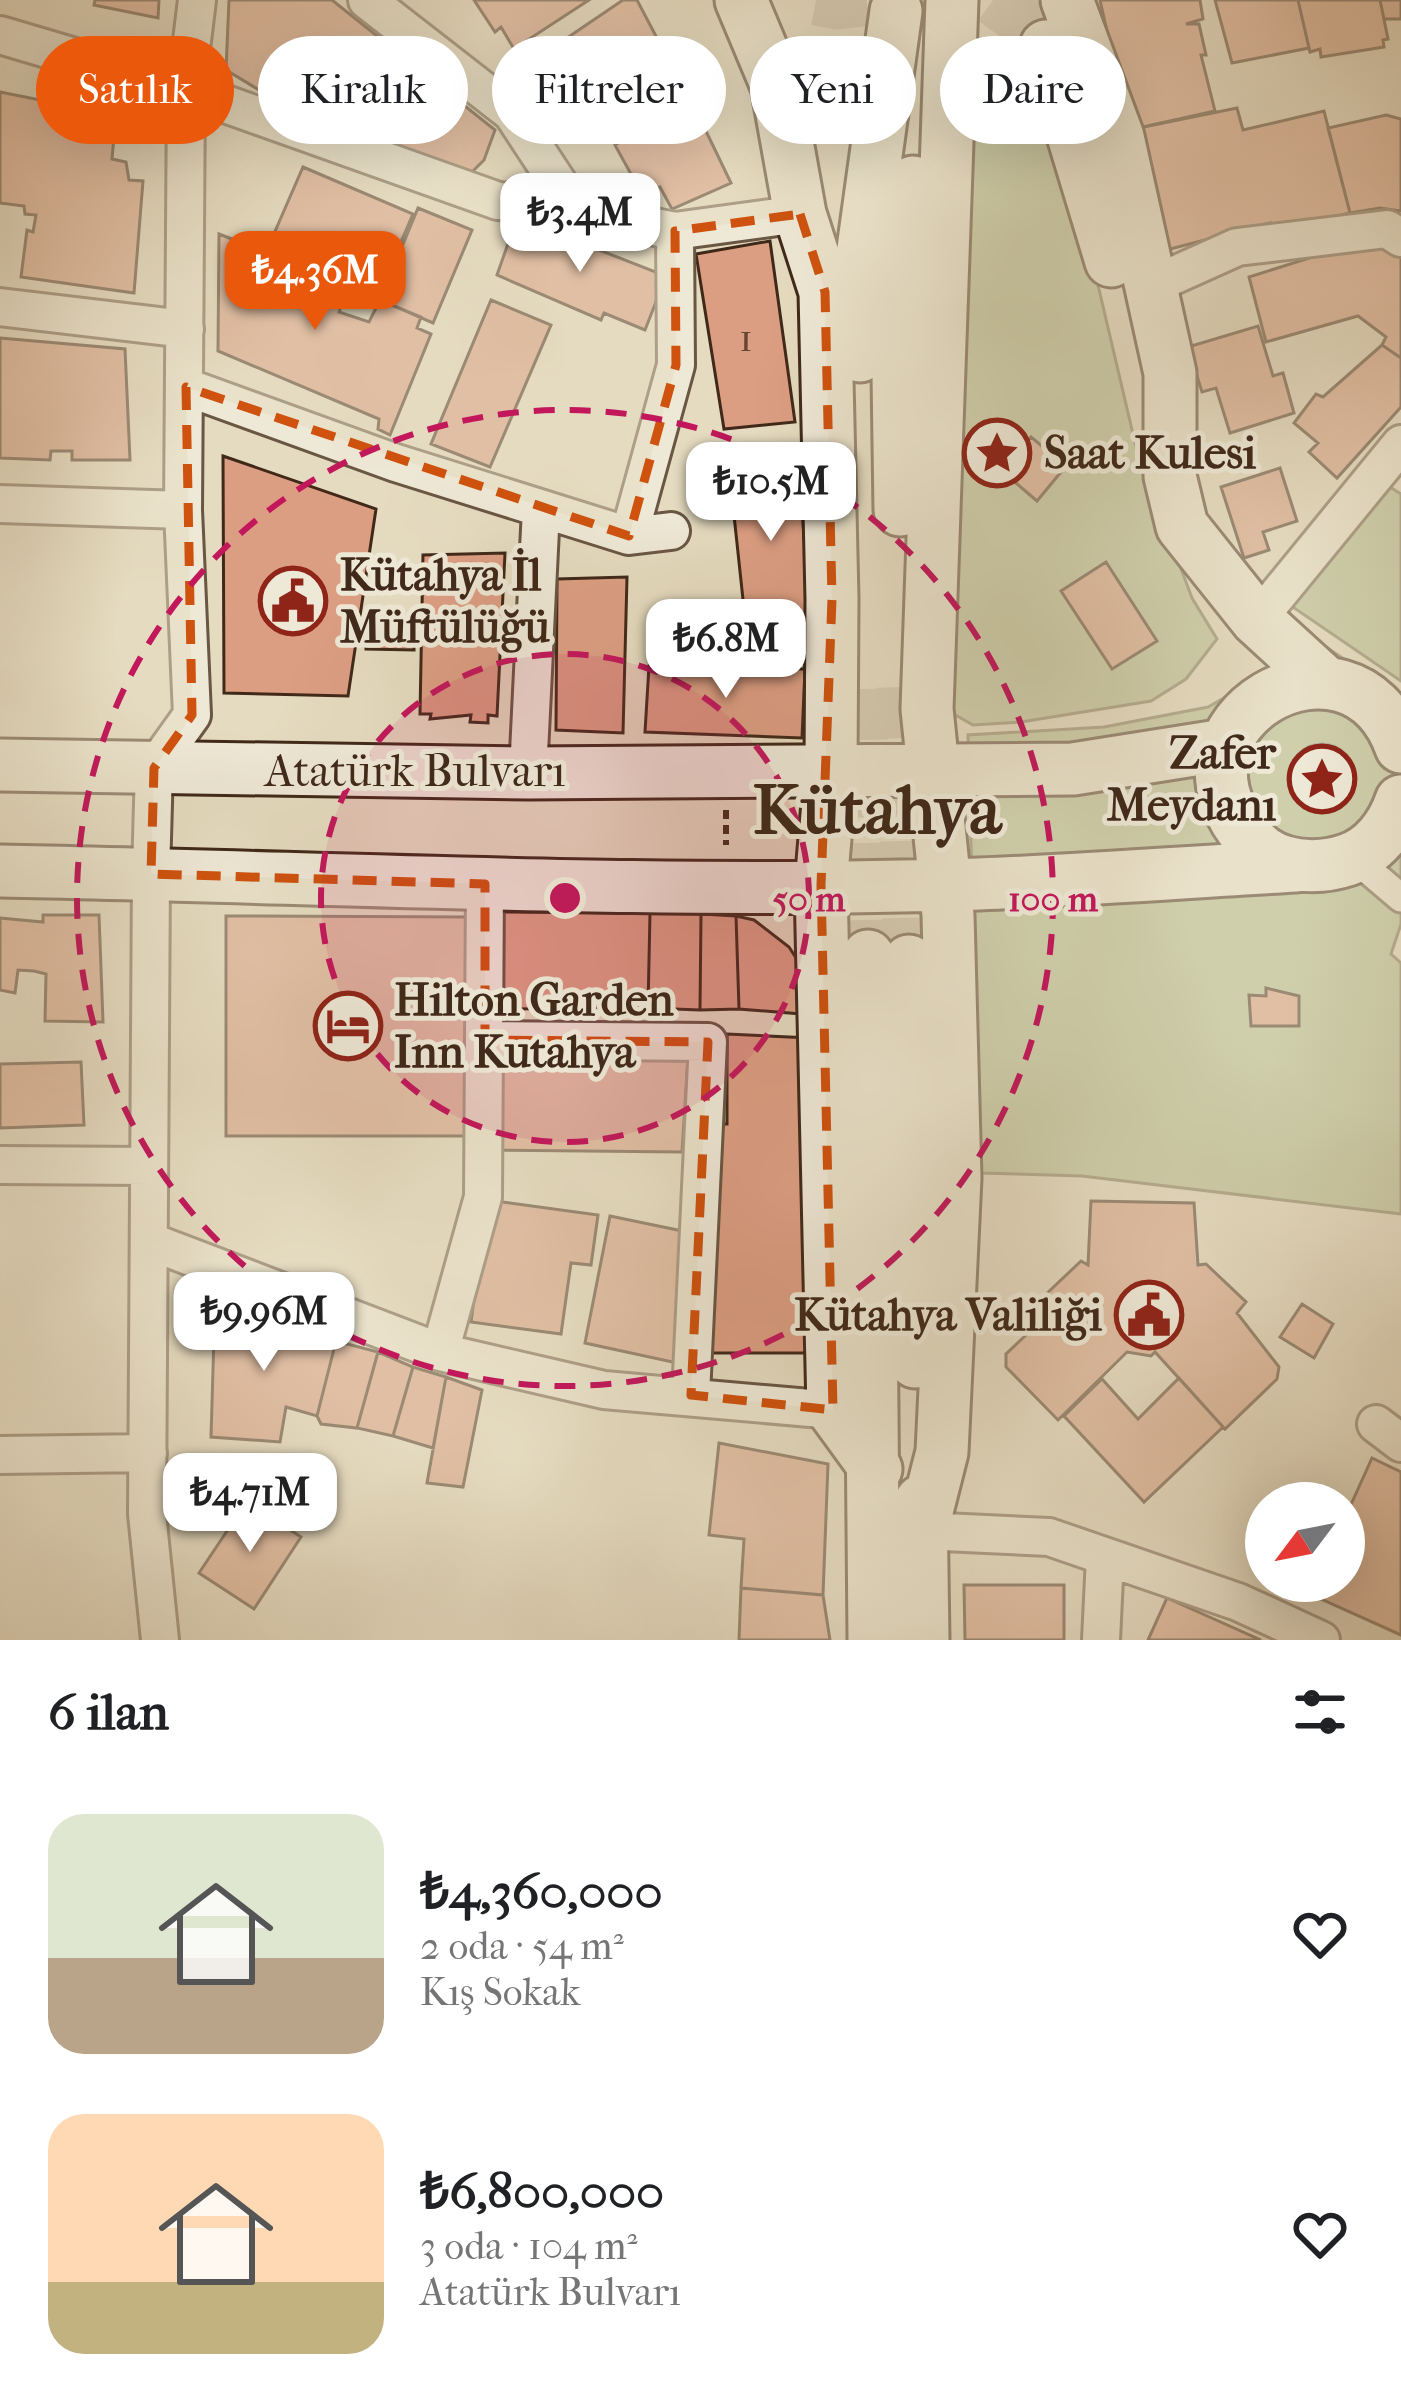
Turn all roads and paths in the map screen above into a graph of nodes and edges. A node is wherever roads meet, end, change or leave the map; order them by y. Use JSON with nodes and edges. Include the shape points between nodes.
{"nodes":[{"id":1,"x":196,"y":0,"type":"edge"},
{"id":2,"x":367,"y":0,"type":"edge"},
{"id":3,"x":741,"y":0,"type":"edge"},
{"id":4,"x":1067,"y":0,"type":"tunnel mouth"},
{"id":5,"x":897,"y":6,"type":"edge"},
{"id":6,"x":949,"y":18,"type":"edge"},
{"id":7,"x":0,"y":35,"type":"edge"},
{"id":8,"x":192,"y":36,"type":"edge"},
{"id":9,"x":36,"y":46,"type":"edge"},
{"id":10,"x":234,"y":108,"type":"edge"},
{"id":11,"x":186,"y":144,"type":"edge"},
{"id":12,"x":1077,"y":144,"type":"edge"},
{"id":13,"x":577,"y":212,"type":"junction"},
{"id":14,"x":800,"y":214,"type":"junction"},
{"id":15,"x":675,"y":231,"type":"junction"},
{"id":16,"x":1401,"y":238,"type":"edge"},
{"id":17,"x":1148,"y":287,"type":"junction"},
{"id":18,"x":825,"y":292,"type":"junction"},
{"id":19,"x":0,"y":307,"type":"edge"},
{"id":20,"x":185,"y":328,"type":"junction"},
{"id":21,"x":186,"y":388,"type":"junction"},
{"id":22,"x":1401,"y":444,"type":"edge"},
{"id":23,"x":1170,"y":476,"type":"junction"},
{"id":24,"x":0,"y":505,"type":"edge"},
{"id":25,"x":541,"y":508,"type":"junction"},
{"id":26,"x":183,"y":510,"type":"junction"},
{"id":27,"x":671,"y":530,"type":"dead end"},
{"id":28,"x":629,"y":536,"type":"junction"},
{"id":29,"x":1257,"y":620,"type":"junction"},
{"id":30,"x":1325,"y":682,"type":"junction"},
{"id":31,"x":1396,"y":730,"type":"edge"},
{"id":32,"x":1225,"y":746,"type":"junction"},
{"id":33,"x":0,"y":765,"type":"edge"},
{"id":34,"x":830,"y":767,"type":"junction"},
{"id":35,"x":154,"y":768,"type":"junction"},
{"id":36,"x":933,"y":768,"type":"junction"},
{"id":37,"x":725,"y":769,"type":"junction"},
{"id":38,"x":528,"y":772,"type":"junction"},
{"id":39,"x":1384,"y":836,"type":"edge"},
{"id":40,"x":1296,"y":866,"type":"junction"},
{"id":41,"x":0,"y":871,"type":"edge"},
{"id":42,"x":151,"y":874,"type":"junction"},
{"id":43,"x":485,"y":884,"type":"junction"},
{"id":44,"x":946,"y":884,"type":"junction"},
{"id":45,"x":727,"y":885,"type":"junction"},
{"id":46,"x":821,"y":885,"type":"junction"},
{"id":47,"x":1401,"y":898,"type":"edge"},
{"id":48,"x":485,"y":1040,"type":"junction"},
{"id":49,"x":0,"y":1165,"type":"edge"},
{"id":50,"x":149,"y":1166,"type":"junction"},
{"id":51,"x":149,"y":1241,"type":"junction"},
{"id":52,"x":440,"y":1352,"type":"junction"},
{"id":53,"x":691,"y":1395,"type":"junction"},
{"id":54,"x":833,"y":1410,"type":"junction"},
{"id":55,"x":148,"y":1453,"type":"junction"},
{"id":56,"x":0,"y":1455,"type":"edge"},
{"id":57,"x":876,"y":1469,"type":"junction"},
{"id":58,"x":922,"y":1531,"type":"junction"},
{"id":59,"x":1105,"y":1557,"type":"junction"},
{"id":60,"x":160,"y":1640,"type":"edge"},
{"id":61,"x":874,"y":1640,"type":"edge"},
{"id":62,"x":923,"y":1640,"type":"edge"},
{"id":63,"x":1101,"y":1640,"type":"edge"},
{"id":64,"x":1321,"y":1640,"type":"edge"}],
"edges":[{"from":1,"to":8,"type":"street"},
{"from":2,"to":13,"type":"street","via":[[512,113]]},
{"from":3,"to":14,"type":"main road","via":[[777,86]]},
{"from":4,"to":17,"type":"main road","via":[[1118,137]]},
{"from":5,"to":6,"type":"main road","via":[[860,271],[882,688],[897,306],[925,108]]},
{"from":5,"to":18,"type":"main road","via":[[840,194]]},
{"from":6,"to":36,"type":"main road","via":[[927,709]]},
{"from":7,"to":9,"type":"street"},
{"from":10,"to":13,"type":"street","via":[[498,201]]},
{"from":11,"to":20,"type":"street"},
{"from":12,"to":23,"type":"main road"},
{"from":13,"to":15,"type":"street"},
{"from":14,"to":15,"type":"street"},
{"from":14,"to":18,"type":"main road"},
{"from":15,"to":28,"type":"street","via":[[676,365]]},
{"from":16,"to":17,"type":"street","via":[[1387,230],[1237,247]]},
{"from":17,"to":23,"type":"main road","via":[[1170,373]]},
{"from":18,"to":34,"type":"main road"},
{"from":19,"to":20,"type":"street"},
{"from":20,"to":21,"type":"street"},
{"from":21,"to":25,"type":"street"},
{"from":21,"to":26,"type":"street"},
{"from":22,"to":29,"type":"street"},
{"from":23,"to":29,"type":"main road","via":[[1182,526]]},
{"from":24,"to":26,"type":"street"},
{"from":25,"to":28,"type":"street"},
{"from":25,"to":38,"type":"street"},
{"from":26,"to":35,"type":"street","via":[[192,715]]},
{"from":27,"to":28,"type":"street"},
{"from":29,"to":30,"type":"main road"},
{"from":30,"to":31,"type":"main road","via":[[1349,688]]},
{"from":30,"to":32,"type":"main road","via":[[1282,686],[1246,709]]},
{"from":32,"to":36,"type":"main road","name":"Atatürk Bulvarı","via":[[1073,769]]},
{"from":32,"to":40,"type":"main road","via":[[1221,784],[1233,821],[1260,850]]},
{"from":33,"to":35,"type":"main road","name":"Atatürk Bulvarı"},
{"from":34,"to":36,"type":"main road","name":"Atatürk Bulvarı"},
{"from":34,"to":37,"type":"main road","name":"Atatürk Bulvarı"},
{"from":34,"to":46,"type":"main road"},
{"from":35,"to":38,"type":"main road","name":"Atatürk Bulvarı"},
{"from":35,"to":42,"type":"street"},
{"from":36,"to":44,"type":"main road"},
{"from":37,"to":38,"type":"main road","name":"Atatürk Bulvarı"},
{"from":37,"to":45,"type":"path"},
{"from":39,"to":40,"type":"main road","via":[[1326,866]]},
{"from":39,"to":47,"type":"street"},
{"from":40,"to":44,"type":"main road"},
{"from":41,"to":42,"type":"main road"},
{"from":42,"to":43,"type":"main road"},
{"from":42,"to":50,"type":"street"},
{"from":43,"to":45,"type":"main road"},
{"from":43,"to":48,"type":"street"},
{"from":44,"to":46,"type":"main road"},
{"from":44,"to":58,"type":"main road","via":[[955,1178],[942,1451]]},
{"from":45,"to":46,"type":"main road"},
{"from":46,"to":54,"type":"main road"},
{"from":48,"to":52,"type":"street","via":[[483,1197]]},
{"from":48,"to":53,"type":"street","via":[[708,1042]]},
{"from":49,"to":50,"type":"street"},
{"from":50,"to":51,"type":"street"},
{"from":51,"to":52,"type":"street"},
{"from":51,"to":55,"type":"street"},
{"from":52,"to":53,"type":"street","via":[[604,1390]]},
{"from":53,"to":54,"type":"street"},
{"from":54,"to":57,"type":"main road"},
{"from":55,"to":56,"type":"street"},
{"from":55,"to":60,"type":"street"},
{"from":57,"to":58,"type":"main road","via":[[889,958]]},
{"from":57,"to":61,"type":"main road"},
{"from":58,"to":59,"type":"street","via":[[1049,1537]]},
{"from":58,"to":62,"type":"main road"},
{"from":59,"to":63,"type":"street"},
{"from":59,"to":64,"type":"street"}]}
